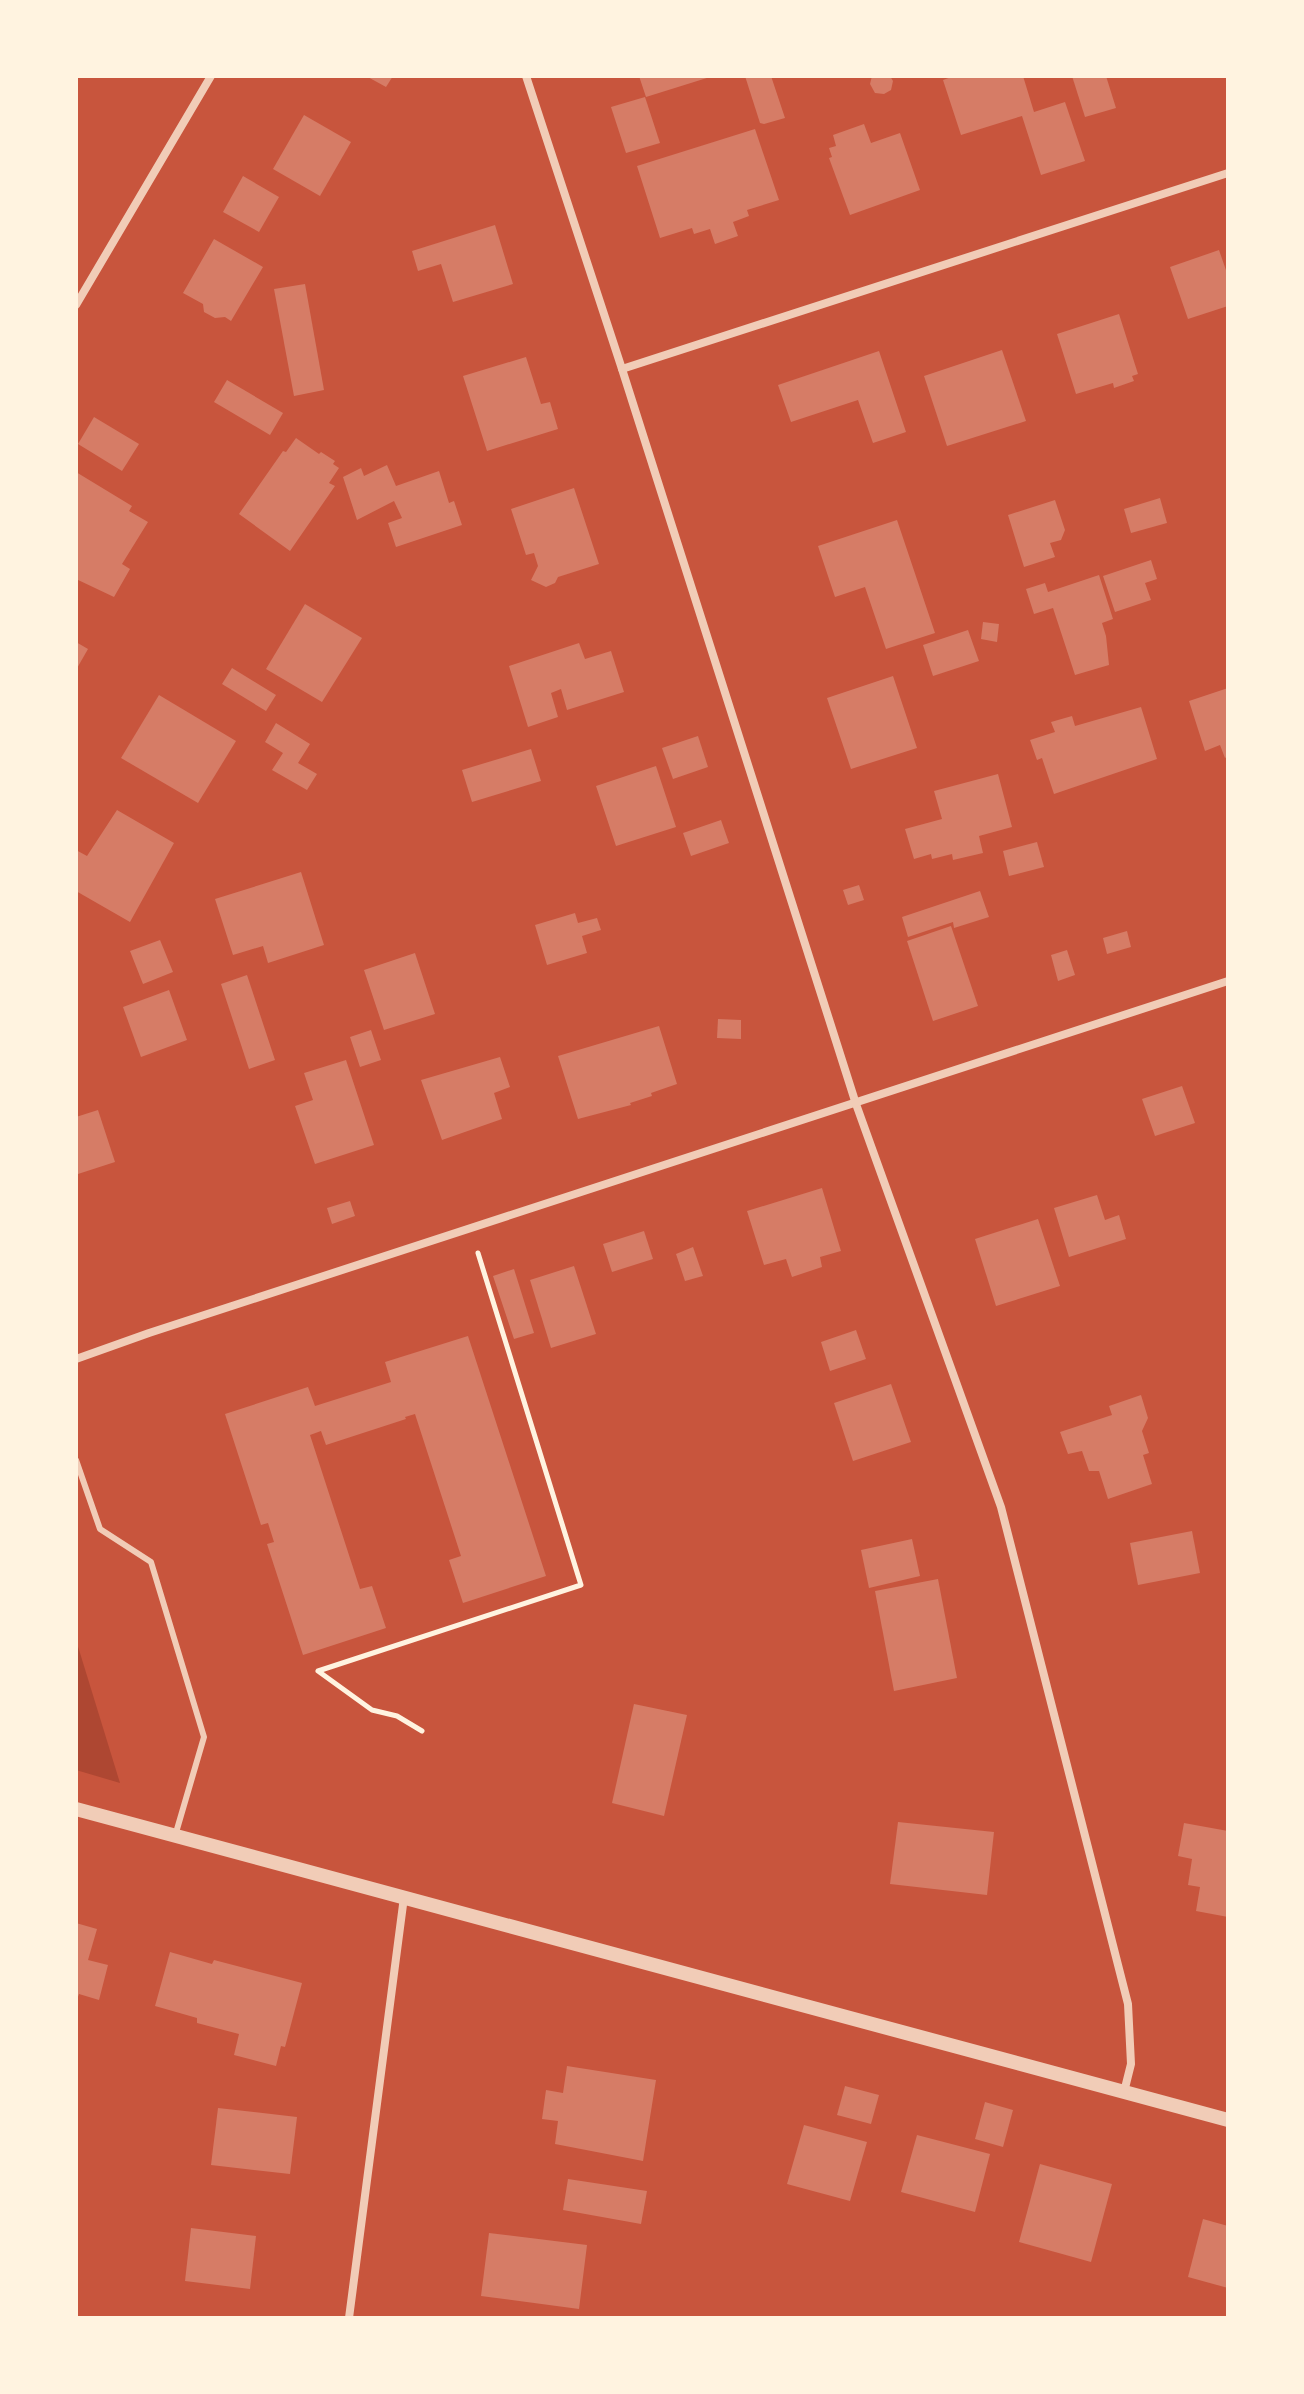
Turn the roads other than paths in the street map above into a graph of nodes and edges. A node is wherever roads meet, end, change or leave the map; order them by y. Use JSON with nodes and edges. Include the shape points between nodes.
{"nodes":[{"id":1,"x":211,"y":76,"type":"edge"},
{"id":2,"x":526,"y":76,"type":"edge"},
{"id":3,"x":1228,"y":173,"type":"edge"},
{"id":4,"x":76,"y":305,"type":"edge"},
{"id":5,"x":622,"y":369,"type":"junction"},
{"id":6,"x":1228,"y":981,"type":"edge"},
{"id":7,"x":856,"y":1104,"type":"junction"},
{"id":8,"x":76,"y":1359,"type":"edge"},
{"id":9,"x":76,"y":1460,"type":"edge"},
{"id":10,"x":76,"y":1809,"type":"edge"},
{"id":11,"x":175,"y":1836,"type":"junction"},
{"id":12,"x":405,"y":1896,"type":"junction"},
{"id":13,"x":1124,"y":2092,"type":"junction"},
{"id":14,"x":1228,"y":2120,"type":"edge"},
{"id":15,"x":349,"y":2318,"type":"edge"}],
"edges":[{"from":1,"to":4,"type":"street"},
{"from":2,"to":5,"type":"street"},
{"from":3,"to":5,"type":"street"},
{"from":5,"to":7,"type":"street"},
{"from":6,"to":7,"type":"street"},
{"from":7,"to":8,"type":"street"},
{"from":7,"to":13,"type":"street","via":[[1001,1507],[1128,2004],[1131,2064]]},
{"from":9,"to":11,"type":"lane","via":[[100,1529],[151,1562],[204,1737]]},
{"from":10,"to":11,"type":"street"},
{"from":11,"to":12,"type":"street"},
{"from":12,"to":13,"type":"street"},
{"from":12,"to":15,"type":"street"},
{"from":13,"to":14,"type":"street"}]}
